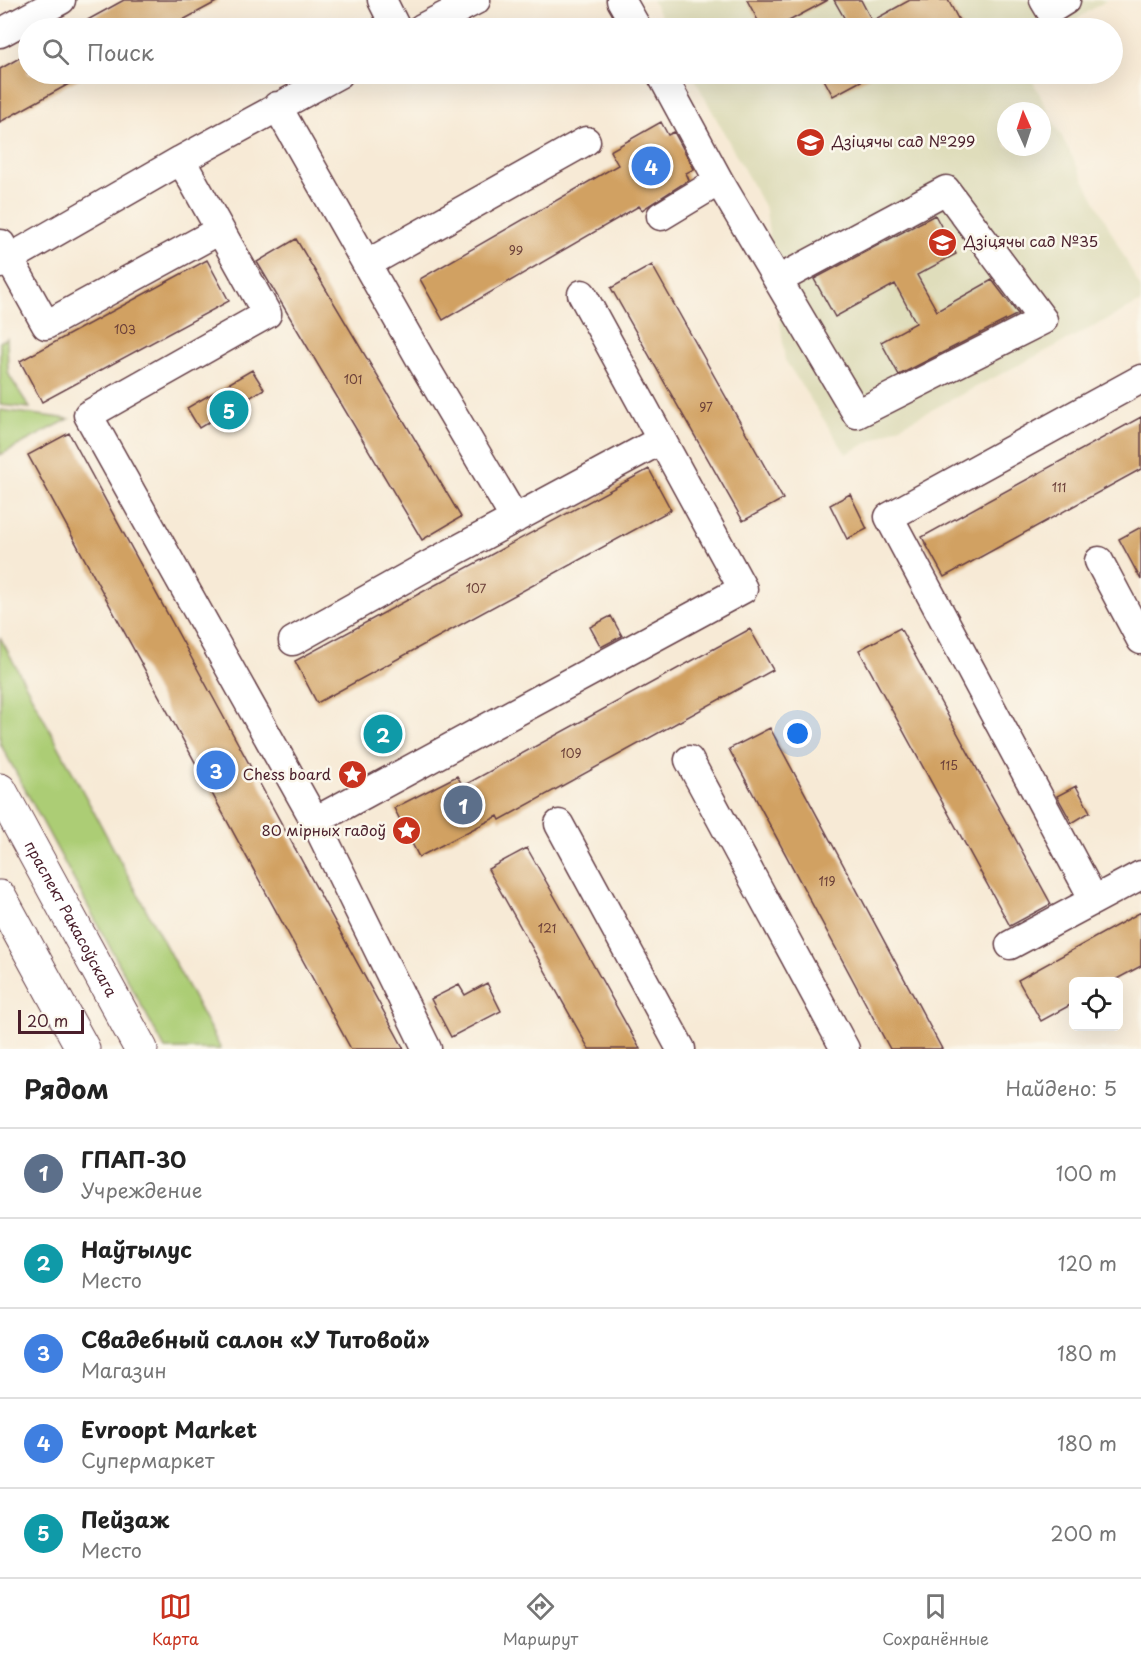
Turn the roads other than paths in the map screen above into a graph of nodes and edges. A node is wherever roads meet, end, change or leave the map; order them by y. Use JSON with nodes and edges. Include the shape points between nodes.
{"nodes":[{"id":1,"x":61,"y":0,"type":"edge"},
{"id":2,"x":382,"y":0,"type":"edge"},
{"id":3,"x":476,"y":0,"type":"edge"},
{"id":4,"x":621,"y":0,"type":"edge"},
{"id":5,"x":1044,"y":0,"type":"edge"},
{"id":6,"x":1066,"y":0,"type":"edge"},
{"id":7,"x":28,"y":18,"type":"edge"},
{"id":8,"x":391,"y":18,"type":"edge"},
{"id":9,"x":442,"y":18,"type":"edge"},
{"id":10,"x":631,"y":18,"type":"edge"},
{"id":11,"x":18,"y":23,"type":"edge"},
{"id":12,"x":0,"y":33,"type":"edge"},
{"id":13,"x":320,"y":84,"type":"edge"},
{"id":14,"x":666,"y":84,"type":"edge"},
{"id":15,"x":277,"y":106,"type":"junction"},
{"id":16,"x":586,"y":141,"type":"dead end"},
{"id":17,"x":181,"y":160,"type":"junction"},
{"id":18,"x":719,"y":181,"type":"junction"},
{"id":19,"x":661,"y":216,"type":"dead end"},
{"id":20,"x":220,"y":230,"type":"junction"},
{"id":21,"x":3,"y":255,"type":"edge"},
{"id":22,"x":367,"y":264,"type":"junction"},
{"id":23,"x":778,"y":280,"type":"junction"},
{"id":24,"x":582,"y":294,"type":"dead end"},
{"id":25,"x":1141,"y":379,"type":"edge"},
{"id":26,"x":662,"y":440,"type":"junction"},
{"id":27,"x":515,"y":519,"type":"junction"},
{"id":28,"x":1099,"y":561,"type":"dead end"},
{"id":29,"x":1141,"y":640,"type":"edge"},
{"id":30,"x":293,"y":641,"type":"dead end"},
{"id":31,"x":689,"y":760,"type":"dead end"},
{"id":32,"x":0,"y":790,"type":"edge"},
{"id":33,"x":315,"y":821,"type":"junction"},
{"id":34,"x":559,"y":824,"type":"dead end"},
{"id":35,"x":1141,"y":874,"type":"edge"},
{"id":36,"x":0,"y":897,"type":"edge"},
{"id":37,"x":1094,"y":900,"type":"junction"},
{"id":38,"x":1010,"y":945,"type":"dead end"},
{"id":39,"x":83,"y":1049,"type":"edge"},
{"id":40,"x":141,"y":1049,"type":"edge"},
{"id":41,"x":427,"y":1049,"type":"edge"},
{"id":42,"x":681,"y":1049,"type":"edge"},
{"id":43,"x":845,"y":1049,"type":"edge"}],
"edges":[{"from":1,"to":7,"type":"lane"},
{"from":2,"to":8,"type":"lane"},
{"from":3,"to":9,"type":"lane"},
{"from":4,"to":10,"type":"lane"},
{"from":5,"to":6,"type":"lane","via":[[1050,10]]},
{"from":11,"to":12,"type":"lane"},
{"from":13,"to":15,"type":"lane"},
{"from":14,"to":18,"type":"lane"},
{"from":15,"to":17,"type":"lane"},
{"from":15,"to":22,"type":"lane"},
{"from":16,"to":22,"type":"lane"},
{"from":17,"to":20,"type":"lane"},
{"from":17,"to":21,"type":"lane"},
{"from":18,"to":19,"type":"lane"},
{"from":18,"to":23,"type":"lane"},
{"from":20,"to":21,"type":"lane","via":[[46,325]]},
{"from":20,"to":33,"type":"lane","via":[[267,314],[88,415]]},
{"from":22,"to":27,"type":"lane"},
{"from":23,"to":23,"type":"lane","via":[[857,414],[1043,320],[946,190]]},
{"from":24,"to":26,"type":"lane"},
{"from":25,"to":37,"type":"lane","via":[[889,517]]},
{"from":26,"to":27,"type":"lane"},
{"from":26,"to":33,"type":"lane","via":[[742,589]]},
{"from":27,"to":30,"type":"lane"},
{"from":28,"to":29,"type":"lane"},
{"from":31,"to":43,"type":"lane"},
{"from":32,"to":40,"type":"main road","name":"праспект Ракасоўскага"},
{"from":33,"to":41,"type":"lane"},
{"from":34,"to":42,"type":"lane"},
{"from":35,"to":37,"type":"lane"},
{"from":36,"to":39,"type":"main road"},
{"from":37,"to":38,"type":"lane"}]}
